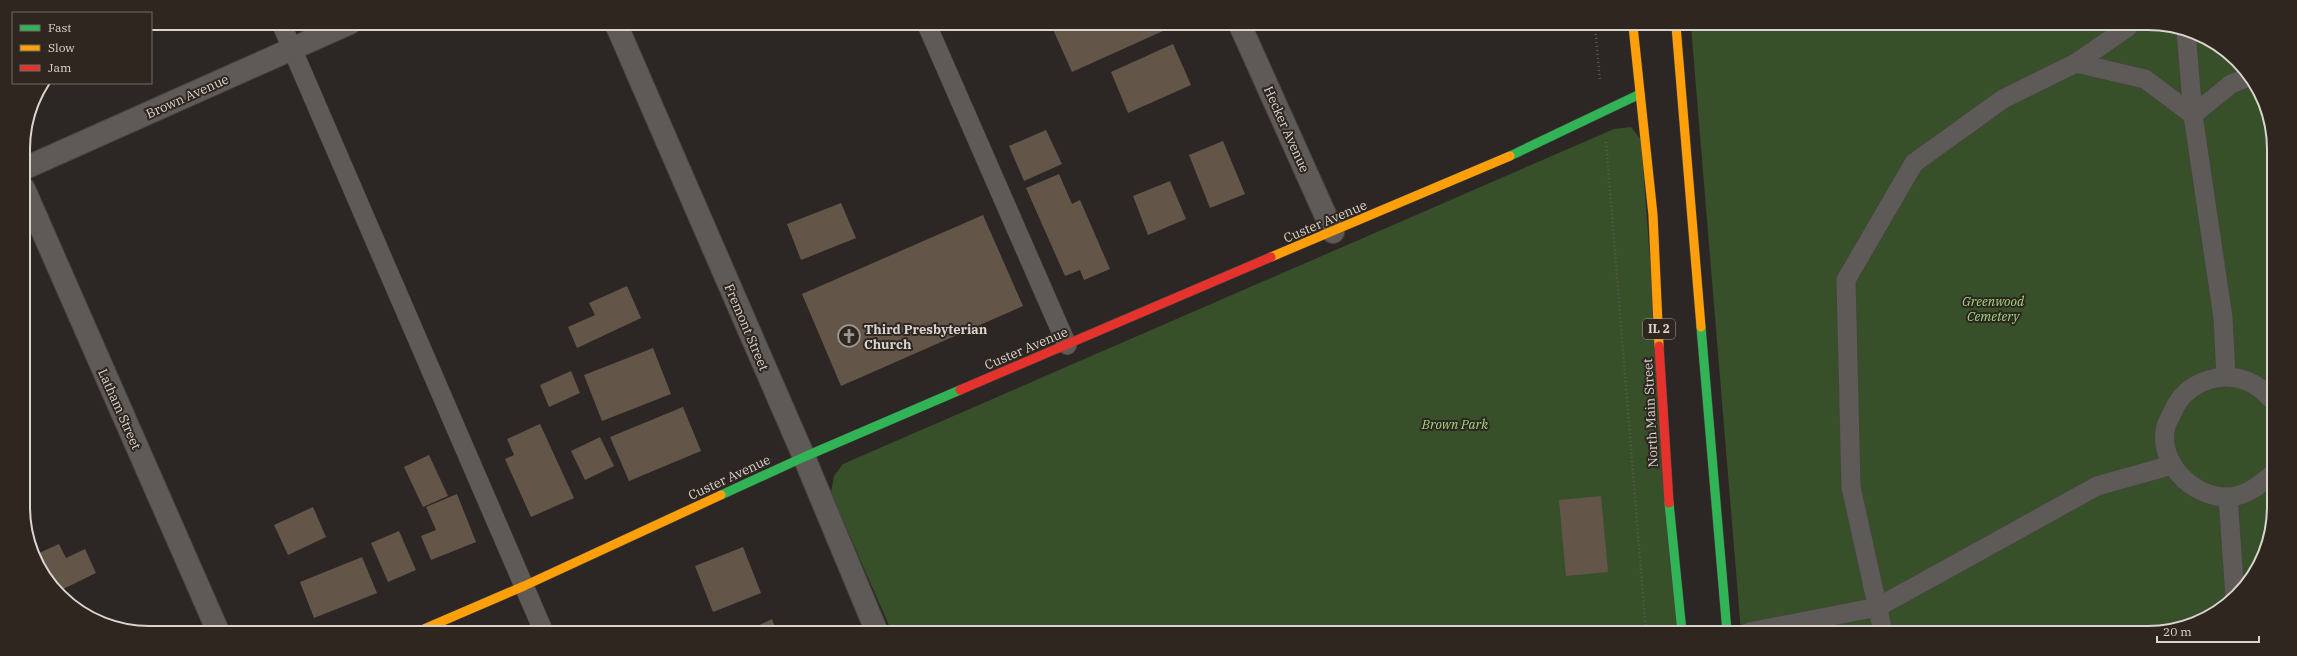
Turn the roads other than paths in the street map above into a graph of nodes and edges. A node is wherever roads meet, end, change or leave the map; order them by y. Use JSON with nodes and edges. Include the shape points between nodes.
{"nodes":[{"id":1,"x":284,"y":30,"type":"edge"},
{"id":2,"x":334,"y":30,"type":"edge"},
{"id":3,"x":619,"y":30,"type":"edge"},
{"id":4,"x":929,"y":30,"type":"edge"},
{"id":5,"x":1242,"y":30,"type":"edge"},
{"id":6,"x":1633,"y":30,"type":"edge"},
{"id":7,"x":1676,"y":30,"type":"edge"},
{"id":8,"x":2124,"y":30,"type":"edge"},
{"id":9,"x":2186,"y":37,"type":"edge"},
{"id":10,"x":292,"y":49,"type":"junction"},
{"id":11,"x":2076,"y":63,"type":"junction"},
{"id":12,"x":2244,"y":79,"type":"edge"},
{"id":13,"x":1640,"y":94,"type":"junction"},
{"id":14,"x":2192,"y":115,"type":"junction"},
{"id":15,"x":30,"y":166,"type":"edge"},
{"id":16,"x":30,"y":203,"type":"edge"},
{"id":17,"x":1333,"y":232,"type":"junction"},
{"id":18,"x":1067,"y":345,"type":"junction"},
{"id":19,"x":2226,"y":376,"type":"junction"},
{"id":20,"x":2267,"y":394,"type":"edge"},
{"id":21,"x":804,"y":457,"type":"junction"},
{"id":22,"x":2172,"y":464,"type":"junction"},
{"id":23,"x":2267,"y":479,"type":"edge"},
{"id":24,"x":2228,"y":497,"type":"junction"},
{"id":25,"x":524,"y":586,"type":"junction"},
{"id":26,"x":2234,"y":588,"type":"edge"},
{"id":27,"x":1878,"y":607,"type":"junction"},
{"id":28,"x":215,"y":626,"type":"edge"},
{"id":29,"x":431,"y":626,"type":"edge"},
{"id":30,"x":541,"y":626,"type":"edge"},
{"id":31,"x":874,"y":626,"type":"edge"},
{"id":32,"x":1681,"y":626,"type":"edge"},
{"id":33,"x":1726,"y":626,"type":"edge"},
{"id":34,"x":1780,"y":626,"type":"edge"},
{"id":35,"x":1883,"y":626,"type":"edge"}],
"edges":[{"from":1,"to":10,"type":"lane"},
{"from":2,"to":10,"type":"street","name":"Brown Avenue"},
{"from":3,"to":21,"type":"street","name":"Fremont Street"},
{"from":4,"to":18,"type":"lane"},
{"from":5,"to":17,"type":"street","name":"Hecker Avenue"},
{"from":6,"to":13,"type":"street","name":"North Main Street","number":"IL 2"},
{"from":7,"to":33,"type":"street"},
{"from":8,"to":11,"type":"lane"},
{"from":9,"to":14,"type":"lane"},
{"from":10,"to":15,"type":"street","name":"Brown Avenue"},
{"from":10,"to":25,"type":"lane"},
{"from":11,"to":14,"type":"lane","via":[[2146,79]]},
{"from":11,"to":27,"type":"lane","via":[[2003,99],[1914,163],[1846,280],[1851,487]]},
{"from":12,"to":14,"type":"lane","via":[[2231,84]]},
{"from":13,"to":17,"type":"street","name":"Custer Avenue","via":[[1532,146]]},
{"from":13,"to":32,"type":"street","name":"North Main Street","number":"IL 2","via":[[1653,215],[1665,463]]},
{"from":14,"to":19,"type":"lane","via":[[2223,318]]},
{"from":16,"to":28,"type":"street","name":"Latham Street"},
{"from":17,"to":18,"type":"street","name":"Custer Avenue"},
{"from":18,"to":21,"type":"street","name":"Custer Avenue"},
{"from":19,"to":20,"type":"lane","via":[[2246,380],[2263,389]]},
{"from":19,"to":22,"type":"lane","via":[[2205,380],[2179,398],[2166,426],[2166,447]]},
{"from":21,"to":25,"type":"street","name":"Custer Avenue"},
{"from":21,"to":31,"type":"street","name":"Fremont Street"},
{"from":22,"to":24,"type":"lane","via":[[2185,481],[2207,494]]},
{"from":22,"to":27,"type":"lane","via":[[2097,486]]},
{"from":23,"to":24,"type":"lane","via":[[2257,488]]},
{"from":24,"to":26,"type":"lane"},
{"from":25,"to":29,"type":"street","name":"Custer Avenue"},
{"from":25,"to":30,"type":"lane"},
{"from":27,"to":34,"type":"lane"},
{"from":27,"to":35,"type":"lane"}]}
